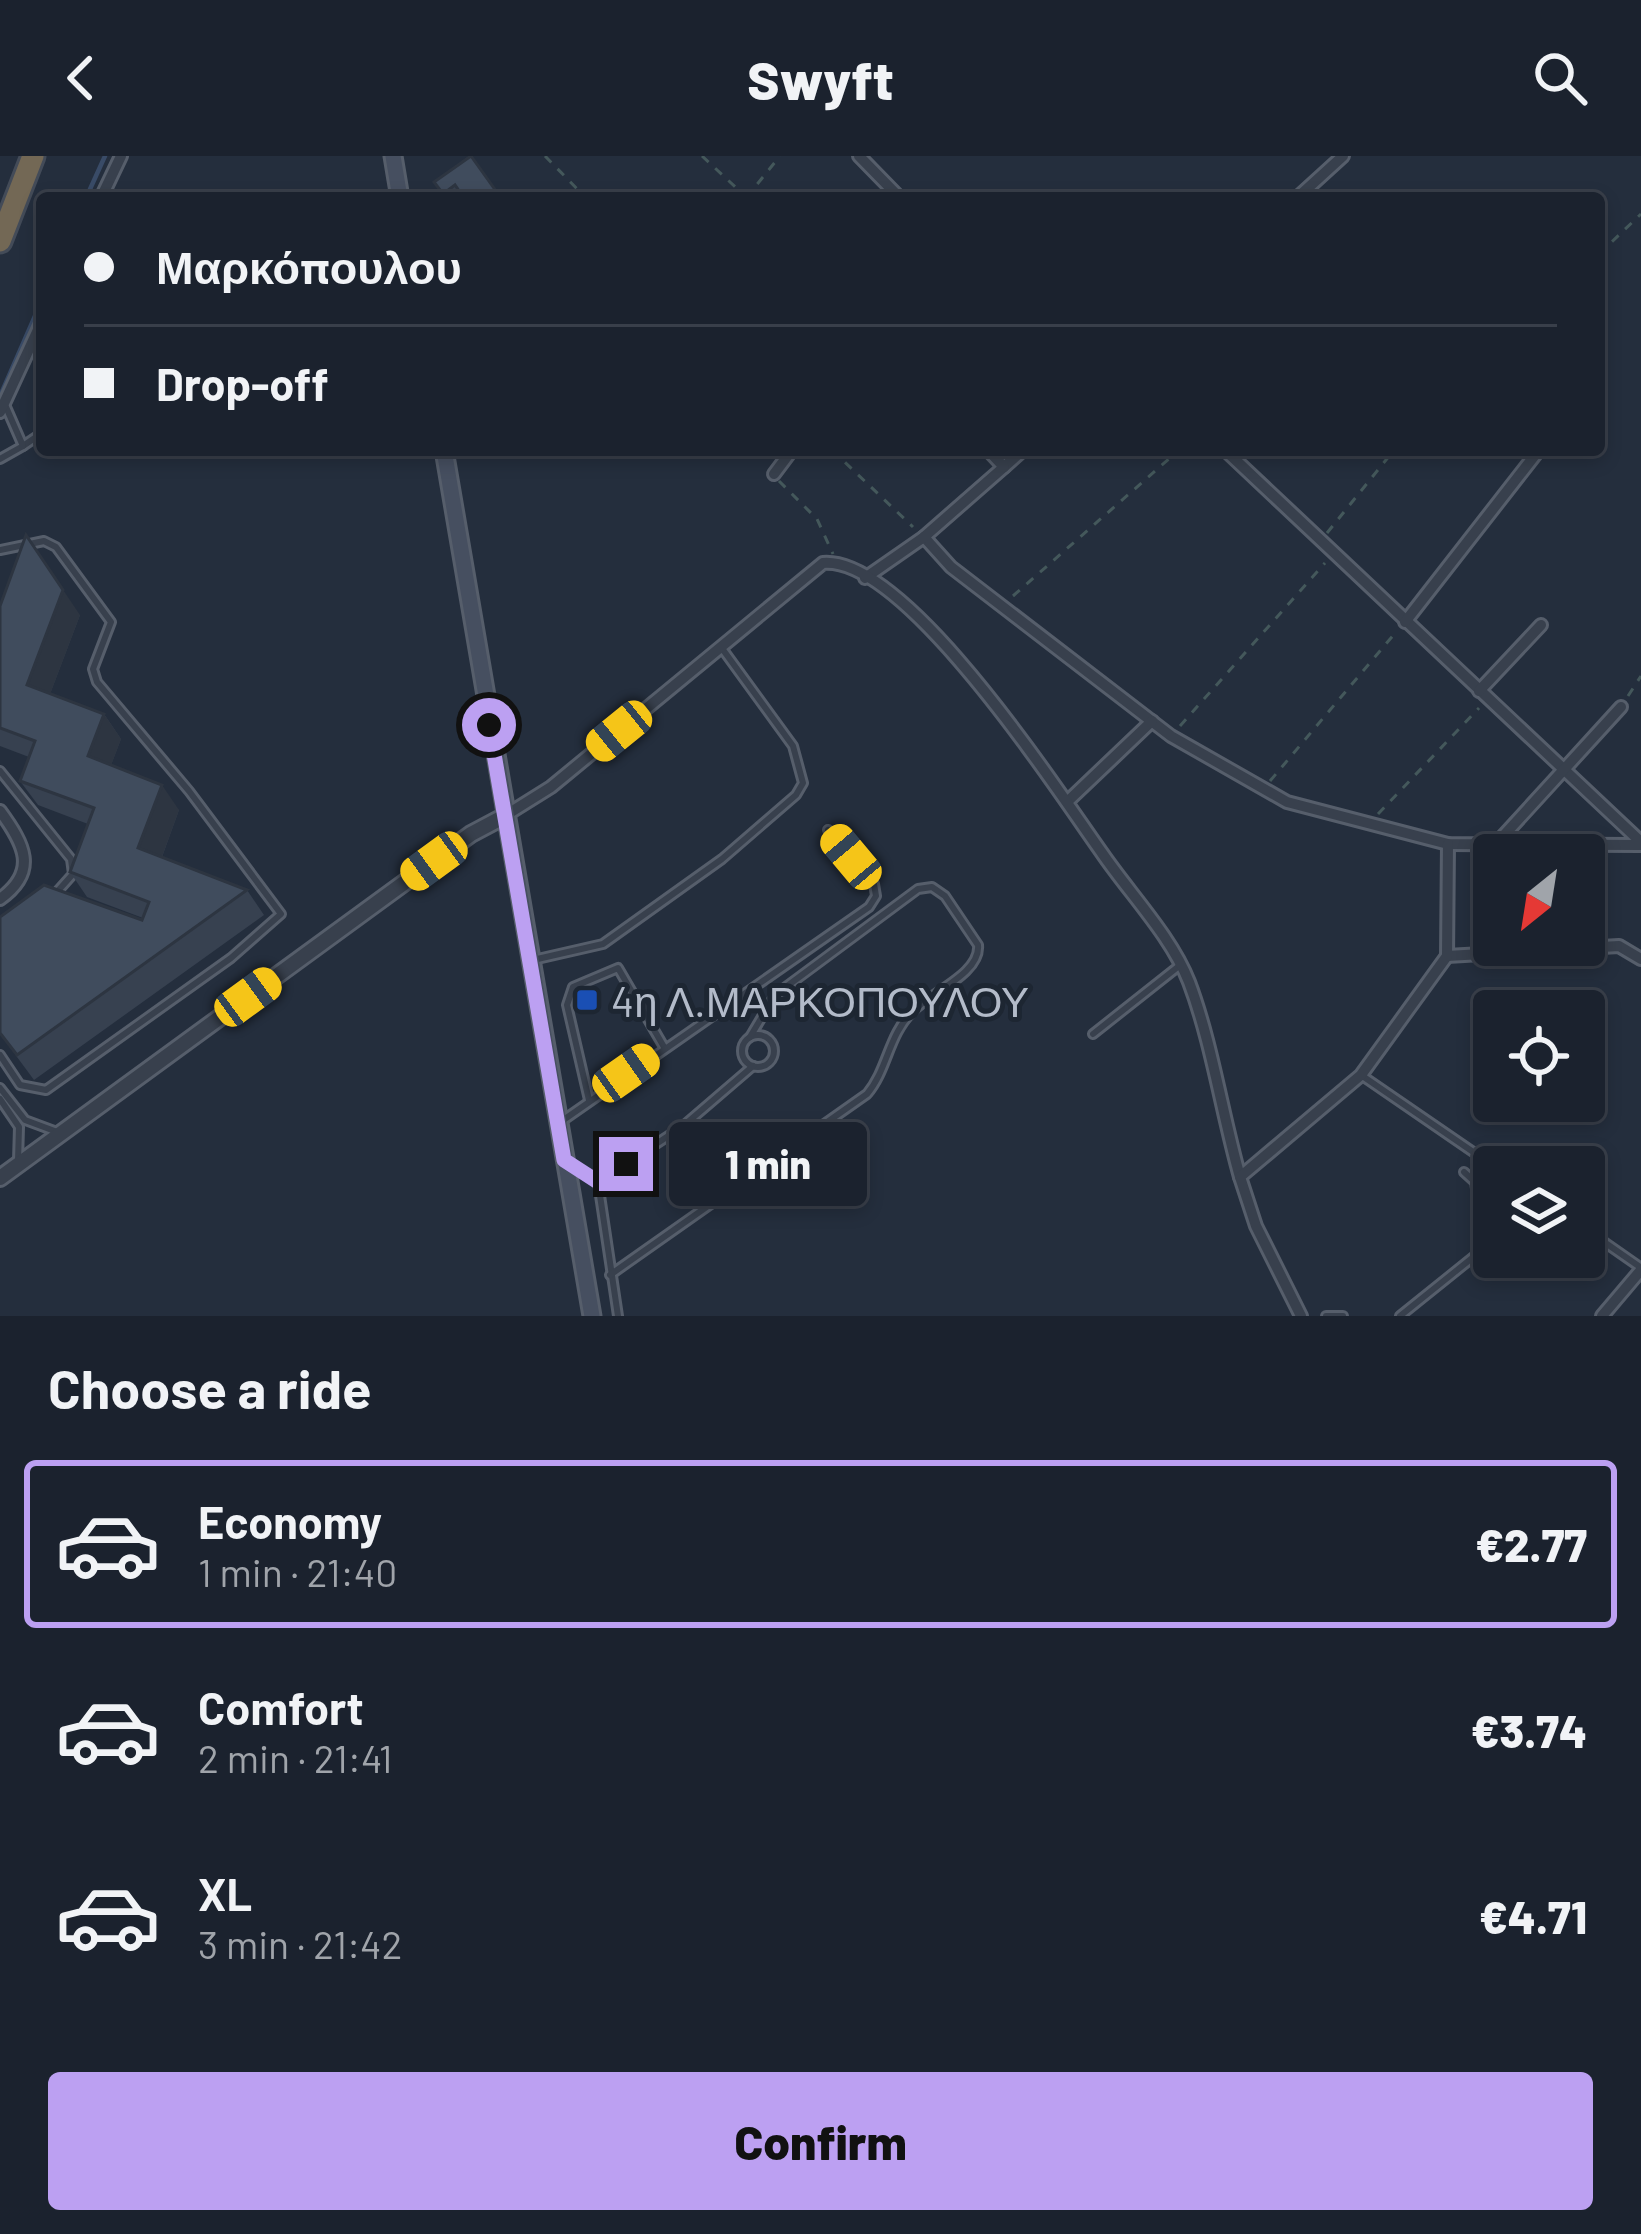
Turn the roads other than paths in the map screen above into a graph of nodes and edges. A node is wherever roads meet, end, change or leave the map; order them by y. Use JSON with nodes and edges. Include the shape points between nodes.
{"nodes":[{"id":1,"x":33,"y":156,"type":"edge"},
{"id":2,"x":121,"y":156,"type":"edge"},
{"id":3,"x":393,"y":156,"type":"edge"},
{"id":4,"x":859,"y":156,"type":"edge"},
{"id":5,"x":1342,"y":156,"type":"edge"},
{"id":6,"x":103,"y":192,"type":"edge"},
{"id":7,"x":399,"y":192,"type":"edge"},
{"id":8,"x":894,"y":192,"type":"edge"},
{"id":9,"x":1303,"y":192,"type":"edge"},
{"id":10,"x":0,"y":242,"type":"edge"},
{"id":11,"x":36,"y":334,"type":"edge"},
{"id":12,"x":2,"y":408,"type":"edge"},
{"id":13,"x":36,"y":437,"type":"edge"},
{"id":14,"x":23,"y":446,"type":"junction"},
{"id":15,"x":445,"y":456,"type":"edge"},
{"id":16,"x":788,"y":456,"type":"edge"},
{"id":17,"x":994,"y":456,"type":"edge"},
{"id":18,"x":1016,"y":456,"type":"edge"},
{"id":19,"x":1232,"y":456,"type":"edge"},
{"id":20,"x":1535,"y":456,"type":"edge"},
{"id":21,"x":0,"y":459,"type":"edge"},
{"id":22,"x":1004,"y":467,"type":"junction"},
{"id":23,"x":774,"y":475,"type":"road end"},
{"id":24,"x":923,"y":537,"type":"junction"},
{"id":25,"x":0,"y":550,"type":"edge"},
{"id":26,"x":865,"y":578,"type":"junction"},
{"id":27,"x":1405,"y":622,"type":"junction"},
{"id":28,"x":1540,"y":625,"type":"dead end"},
{"id":29,"x":721,"y":647,"type":"junction"},
{"id":30,"x":1483,"y":695,"type":"junction"},
{"id":31,"x":1621,"y":707,"type":"road end"},
{"id":32,"x":1152,"y":721,"type":"junction"},
{"id":33,"x":1562,"y":769,"type":"junction"},
{"id":34,"x":0,"y":771,"type":"edge"},
{"id":35,"x":1067,"y":802,"type":"junction"},
{"id":36,"x":0,"y":811,"type":"edge"},
{"id":37,"x":503,"y":817,"type":"junction"},
{"id":38,"x":828,"y":830,"type":"dead end"},
{"id":39,"x":1505,"y":834,"type":"edge"},
{"id":40,"x":1448,"y":844,"type":"junction"},
{"id":41,"x":1605,"y":844,"type":"edge"},
{"id":42,"x":1641,"y":844,"type":"edge"},
{"id":43,"x":1473,"y":845,"type":"edge"},
{"id":44,"x":53,"y":896,"type":"edge"},
{"id":45,"x":0,"y":899,"type":"edge"},
{"id":46,"x":1447,"y":956,"type":"junction"},
{"id":47,"x":1641,"y":959,"type":"edge"},
{"id":48,"x":530,"y":961,"type":"junction"},
{"id":49,"x":1179,"y":965,"type":"junction"},
{"id":50,"x":1094,"y":1034,"type":"dead end"},
{"id":51,"x":750,"y":1037,"type":"junction"},
{"id":52,"x":664,"y":1047,"type":"junction"},
{"id":53,"x":0,"y":1055,"type":"edge"},
{"id":54,"x":753,"y":1066,"type":"junction"},
{"id":55,"x":1361,"y":1075,"type":"junction"},
{"id":56,"x":0,"y":1088,"type":"edge"},
{"id":57,"x":0,"y":1100,"type":"edge"},
{"id":58,"x":589,"y":1100,"type":"junction"},
{"id":59,"x":557,"y":1126,"type":"junction"},
{"id":60,"x":63,"y":1133,"type":"junction"},
{"id":61,"x":1473,"y":1152,"type":"edge"},
{"id":62,"x":564,"y":1160,"type":"junction"},
{"id":63,"x":17,"y":1167,"type":"junction"},
{"id":64,"x":1464,"y":1172,"type":"dead end"},
{"id":65,"x":1240,"y":1177,"type":"junction"},
{"id":66,"x":0,"y":1178,"type":"edge"},
{"id":67,"x":598,"y":1182,"type":"junction"},
{"id":68,"x":1605,"y":1243,"type":"edge"},
{"id":69,"x":1641,"y":1269,"type":"edge"},
{"id":70,"x":610,"y":1275,"type":"junction"},
{"id":71,"x":592,"y":1316,"type":"edge"},
{"id":72,"x":617,"y":1316,"type":"edge"},
{"id":73,"x":1301,"y":1316,"type":"edge"},
{"id":74,"x":1326,"y":1316,"type":"edge"},
{"id":75,"x":1343,"y":1316,"type":"edge"},
{"id":76,"x":1400,"y":1316,"type":"edge"},
{"id":77,"x":1603,"y":1316,"type":"edge"}],
"edges":[{"from":1,"to":10,"type":"highway"},
{"from":2,"to":6,"type":"street"},
{"from":3,"to":7,"type":"main road"},
{"from":4,"to":8,"type":"street"},
{"from":5,"to":9,"type":"street"},
{"from":11,"to":12,"type":"street"},
{"from":12,"to":14,"type":"lane"},
{"from":13,"to":14,"type":"lane"},
{"from":14,"to":21,"type":"lane"},
{"from":15,"to":37,"type":"main road"},
{"from":16,"to":23,"type":"street"},
{"from":17,"to":22,"type":"street"},
{"from":18,"to":22,"type":"street"},
{"from":19,"to":27,"type":"street"},
{"from":20,"to":27,"type":"street"},
{"from":22,"to":24,"type":"street"},
{"from":24,"to":26,"type":"street"},
{"from":24,"to":32,"type":"street"},
{"from":25,"to":53,"type":"lane","via":[[44,541],[80,578],[111,622],[93,669],[97,682],[281,914],[46,1090],[20,1084]]},
{"from":26,"to":29,"type":"street","via":[[823,563]]},
{"from":26,"to":35,"type":"street","via":[[939,635]]},
{"from":27,"to":30,"type":"street"},
{"from":28,"to":30,"type":"street"},
{"from":29,"to":37,"type":"street"},
{"from":29,"to":48,"type":"lane","via":[[793,746],[803,783],[796,795],[603,944]]},
{"from":30,"to":33,"type":"street"},
{"from":31,"to":33,"type":"street"},
{"from":32,"to":35,"type":"street"},
{"from":32,"to":40,"type":"street","via":[[1262,791]]},
{"from":33,"to":39,"type":"street"},
{"from":33,"to":42,"type":"street"},
{"from":34,"to":44,"type":"lane","via":[[71,859],[71,880]]},
{"from":35,"to":49,"type":"street"},
{"from":36,"to":45,"type":"street","via":[[27,863]]},
{"from":37,"to":48,"type":"main road"},
{"from":37,"to":60,"type":"street"},
{"from":38,"to":52,"type":"lane","via":[[874,884],[869,907]]},
{"from":40,"to":43,"type":"street"},
{"from":40,"to":46,"type":"street"},
{"from":41,"to":42,"type":"street"},
{"from":46,"to":47,"type":"street","via":[[1619,946]]},
{"from":46,"to":55,"type":"street"},
{"from":48,"to":59,"type":"main road"},
{"from":49,"to":50,"type":"lane"},
{"from":49,"to":65,"type":"street"},
{"from":51,"to":54,"type":"lane","via":[[742,1050]]},
{"from":51,"to":54,"type":"lane","via":[[765,1036],[774,1049],[768,1063]]},
{"from":51,"to":70,"type":"lane","via":[[775,995],[918,890],[945,896],[978,945],[971,966],[909,1014],[867,1094]]},
{"from":52,"to":58,"type":"lane"},
{"from":52,"to":58,"type":"lane","via":[[618,968],[573,987],[567,1005]]},
{"from":54,"to":67,"type":"lane","via":[[682,1127]]},
{"from":55,"to":61,"type":"lane"},
{"from":55,"to":65,"type":"street"},
{"from":56,"to":60,"type":"lane","via":[[25,1120]]},
{"from":57,"to":63,"type":"lane","via":[[19,1127]]},
{"from":58,"to":59,"type":"lane"},
{"from":59,"to":62,"type":"main road"},
{"from":60,"to":63,"type":"street"},
{"from":62,"to":67,"type":"lane"},
{"from":62,"to":71,"type":"main road"},
{"from":63,"to":66,"type":"street"},
{"from":64,"to":76,"type":"lane","via":[[1475,1182],[1492,1242]]},
{"from":65,"to":73,"type":"street"},
{"from":67,"to":70,"type":"lane"},
{"from":68,"to":69,"type":"lane"},
{"from":69,"to":77,"type":"street"},
{"from":70,"to":72,"type":"lane"},
{"from":74,"to":75,"type":"lane"}]}
